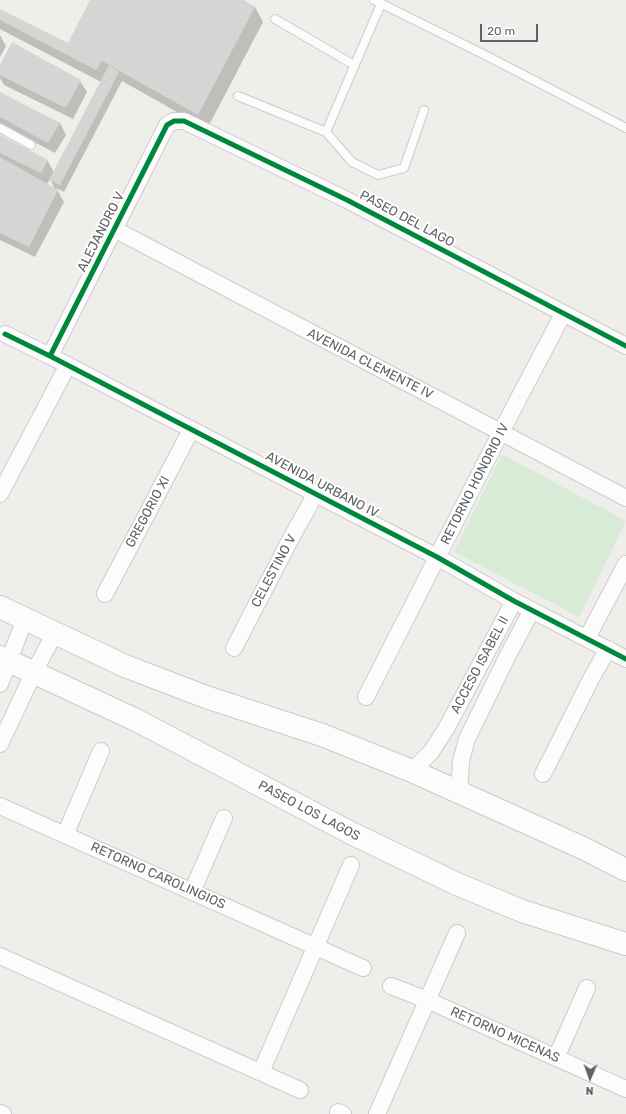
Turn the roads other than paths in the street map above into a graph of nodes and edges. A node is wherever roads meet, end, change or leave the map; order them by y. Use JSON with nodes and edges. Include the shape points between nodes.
{"nodes":[{"id":1,"x":377,"y":2,"type":"edge"},
{"id":2,"x":275,"y":19,"type":"dead end"},
{"id":3,"x":354,"y":65,"type":"junction"},
{"id":4,"x":238,"y":96,"type":"dead end"},
{"id":5,"x":424,"y":110,"type":"dead end"},
{"id":6,"x":174,"y":121,"type":"joint"},
{"id":7,"x":0,"y":128,"type":"edge"},
{"id":8,"x":626,"y":128,"type":"edge"},
{"id":9,"x":326,"y":132,"type":"junction"},
{"id":10,"x":31,"y":145,"type":"dead end"},
{"id":11,"x":114,"y":229,"type":"junction"},
{"id":12,"x":563,"y":314,"type":"junction"},
{"id":13,"x":5,"y":334,"type":"dead end"},
{"id":14,"x":626,"y":346,"type":"edge"},
{"id":15,"x":50,"y":356,"type":"junction"},
{"id":16,"x":68,"y":365,"type":"junction"},
{"id":17,"x":191,"y":430,"type":"junction"},
{"id":18,"x":501,"y":432,"type":"junction"},
{"id":19,"x":1,"y":488,"type":"edge"},
{"id":20,"x":315,"y":494,"type":"junction"},
{"id":21,"x":626,"y":498,"type":"edge"},
{"id":22,"x":437,"y":557,"type":"junction"},
{"id":23,"x":626,"y":564,"type":"edge"},
{"id":24,"x":105,"y":594,"type":"dead end"},
{"id":25,"x":514,"y":601,"type":"junction"},
{"id":26,"x":0,"y":607,"type":"edge"},
{"id":27,"x":532,"y":610,"type":"junction"},
{"id":28,"x":25,"y":619,"type":"junction"},
{"id":29,"x":55,"y":633,"type":"junction"},
{"id":30,"x":587,"y":638,"type":"junction"},
{"id":31,"x":234,"y":648,"type":"dead end"},
{"id":32,"x":608,"y":648,"type":"junction"},
{"id":33,"x":4,"y":659,"type":"edge"},
{"id":34,"x":626,"y":659,"type":"edge"},
{"id":35,"x":34,"y":672,"type":"junction"},
{"id":36,"x":0,"y":684,"type":"edge"},
{"id":37,"x":366,"y":697,"type":"dead end"},
{"id":38,"x":446,"y":729,"type":"junction"},
{"id":39,"x":468,"y":739,"type":"junction"},
{"id":40,"x":0,"y":744,"type":"edge"},
{"id":41,"x":101,"y":751,"type":"dead end"},
{"id":42,"x":412,"y":771,"type":"junction"},
{"id":43,"x":543,"y":774,"type":"dead end"},
{"id":44,"x":459,"y":792,"type":"junction"},
{"id":45,"x":0,"y":806,"type":"edge"},
{"id":46,"x":224,"y":818,"type":"dead end"},
{"id":47,"x":65,"y":835,"type":"junction"},
{"id":48,"x":350,"y":865,"type":"dead end"},
{"id":49,"x":626,"y":870,"type":"edge"},
{"id":50,"x":192,"y":892,"type":"junction"},
{"id":51,"x":457,"y":933,"type":"dead end"},
{"id":52,"x":626,"y":944,"type":"edge"},
{"id":53,"x":316,"y":946,"type":"junction"},
{"id":54,"x":0,"y":956,"type":"edge"},
{"id":55,"x":363,"y":968,"type":"dead end"},
{"id":56,"x":391,"y":986,"type":"dead end"},
{"id":57,"x":587,"y":988,"type":"dead end"},
{"id":58,"x":427,"y":1000,"type":"junction"},
{"id":59,"x":556,"y":1058,"type":"junction"},
{"id":60,"x":261,"y":1072,"type":"junction"},
{"id":61,"x":626,"y":1089,"type":"edge"},
{"id":62,"x":300,"y":1090,"type":"dead end"},
{"id":63,"x":377,"y":1114,"type":"edge"}],
"edges":[{"from":1,"to":3,"type":"lane"},
{"from":1,"to":8,"type":"lane"},
{"from":2,"to":3,"type":"lane"},
{"from":3,"to":9,"type":"lane"},
{"from":4,"to":9,"type":"lane"},
{"from":5,"to":9,"type":"lane","via":[[404,168],[378,175],[352,162]]},
{"from":6,"to":11,"type":"street","name":"ALEJANDRO V","via":[[168,125]]},
{"from":6,"to":12,"type":"street","name":"PASEO DEL LAGO","via":[[184,121],[347,200]]},
{"from":7,"to":10,"type":"lane"},
{"from":11,"to":15,"type":"street","name":"ALEJANDRO V"},
{"from":11,"to":18,"type":"street","name":"AVENIDA CLEMENTE IV"},
{"from":12,"to":14,"type":"street","name":"PASEO DEL LAGO"},
{"from":12,"to":18,"type":"street","name":"RETORNO HONORIO IV"},
{"from":13,"to":15,"type":"street","name":"AVENIDA URBANO IV"},
{"from":15,"to":16,"type":"street","name":"AVENIDA URBANO IV"},
{"from":16,"to":17,"type":"street","name":"AVENIDA URBANO IV"},
{"from":16,"to":19,"type":"street"},
{"from":17,"to":20,"type":"street","name":"AVENIDA URBANO IV"},
{"from":17,"to":24,"type":"street","name":"GREGORIO XI"},
{"from":18,"to":21,"type":"street","name":"AVENIDA CLEMENTE IV"},
{"from":18,"to":22,"type":"street","name":"RETORNO HONORIO IV"},
{"from":20,"to":22,"type":"street","name":"AVENIDA URBANO IV"},
{"from":20,"to":31,"type":"street","name":"CELESTINO V"},
{"from":22,"to":25,"type":"street","name":"AVENIDA URBANO IV"},
{"from":22,"to":37,"type":"street","name":"RETORNO HONORIO IV"},
{"from":23,"to":30,"type":"street"},
{"from":25,"to":27,"type":"street","name":"AVENIDA URBANO IV"},
{"from":25,"to":38,"type":"street","name":"ACCESO ISABEL II"},
{"from":26,"to":28,"type":"street"},
{"from":27,"to":30,"type":"street","name":"AVENIDA URBANO IV"},
{"from":27,"to":39,"type":"street","name":"ACCESO ISABEL II"},
{"from":28,"to":29,"type":"street"},
{"from":28,"to":33,"type":"street"},
{"from":29,"to":35,"type":"street"},
{"from":29,"to":42,"type":"street","via":[[125,666],[206,697],[322,735]]},
{"from":30,"to":32,"type":"street","name":"AVENIDA URBANO IV"},
{"from":32,"to":34,"type":"street","name":"AVENIDA URBANO IV"},
{"from":32,"to":43,"type":"street"},
{"from":33,"to":35,"type":"street","name":"PASEO LOS LAGOS"},
{"from":33,"to":36,"type":"street"},
{"from":35,"to":40,"type":"street"},
{"from":35,"to":52,"type":"street","name":"PASEO LOS LAGOS","via":[[136,720],[344,829],[457,884],[522,911]]},
{"from":38,"to":39,"type":"street","name":"ACCESO ISABEL II"},
{"from":38,"to":42,"type":"street","name":"ACCESO ISABEL II","via":[[431,752]]},
{"from":39,"to":44,"type":"street","name":"ACCESO ISABEL II","via":[[461,760]]},
{"from":41,"to":47,"type":"street"},
{"from":42,"to":44,"type":"street"},
{"from":44,"to":49,"type":"street"},
{"from":45,"to":47,"type":"street","name":"RETORNO CAROLINGIOS"},
{"from":46,"to":50,"type":"street"},
{"from":47,"to":50,"type":"street","name":"RETORNO CAROLINGIOS"},
{"from":48,"to":53,"type":"street"},
{"from":50,"to":53,"type":"street","name":"RETORNO CAROLINGIOS"},
{"from":51,"to":58,"type":"street"},
{"from":53,"to":55,"type":"street","name":"RETORNO CAROLINGIOS"},
{"from":53,"to":60,"type":"street"},
{"from":54,"to":60,"type":"street"},
{"from":56,"to":58,"type":"street","name":"RETORNO MICENAS"},
{"from":57,"to":59,"type":"street"},
{"from":58,"to":59,"type":"street","name":"RETORNO MICENAS"},
{"from":58,"to":63,"type":"street"},
{"from":59,"to":61,"type":"street","name":"RETORNO MICENAS"},
{"from":60,"to":62,"type":"street"}]}
